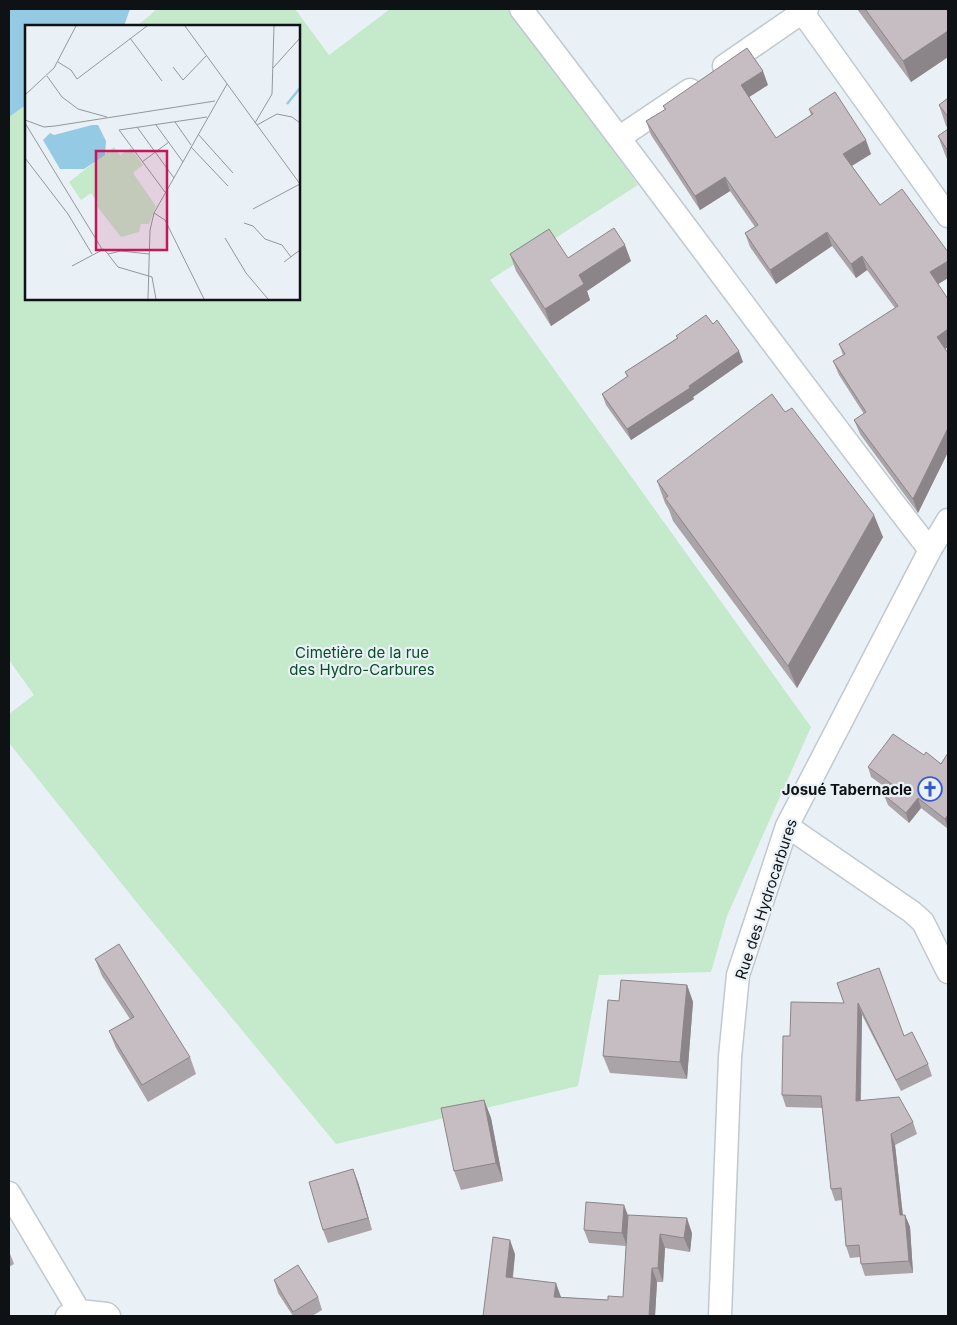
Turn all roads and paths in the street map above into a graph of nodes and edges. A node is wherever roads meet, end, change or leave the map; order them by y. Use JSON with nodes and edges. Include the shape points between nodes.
{"nodes":[{"id":1,"x":521,"y":9,"type":"edge"},
{"id":2,"x":803,"y":10,"type":"edge"},
{"id":3,"x":620,"y":137,"type":"junction"},
{"id":4,"x":948,"y":216,"type":"edge"},
{"id":5,"x":948,"y":520,"type":"edge"},
{"id":6,"x":930,"y":550,"type":"junction"},
{"id":7,"x":787,"y":826,"type":"junction"},
{"id":8,"x":948,"y":972,"type":"edge"},
{"id":9,"x":9,"y":1193,"type":"edge"},
{"id":10,"x":73,"y":1313,"type":"edge"},
{"id":11,"x":109,"y":1316,"type":"edge"},
{"id":12,"x":720,"y":1316,"type":"edge"}],
"edges":[{"from":1,"to":3,"type":"street"},
{"from":2,"to":3,"type":"street"},
{"from":2,"to":4,"type":"street"},
{"from":3,"to":6,"type":"street","via":[[817,404]]},
{"from":5,"to":6,"type":"street","name":"Rue des Hydrocarbures"},
{"from":6,"to":7,"type":"street","name":"Rue des Hydrocarbures"},
{"from":7,"to":8,"type":"street","via":[[912,912],[923,922]]},
{"from":7,"to":12,"type":"street","name":"Rue des Hydrocarbures","via":[[738,975],[730,1057]]},
{"from":9,"to":10,"type":"street"},
{"from":10,"to":11,"type":"street"}]}
